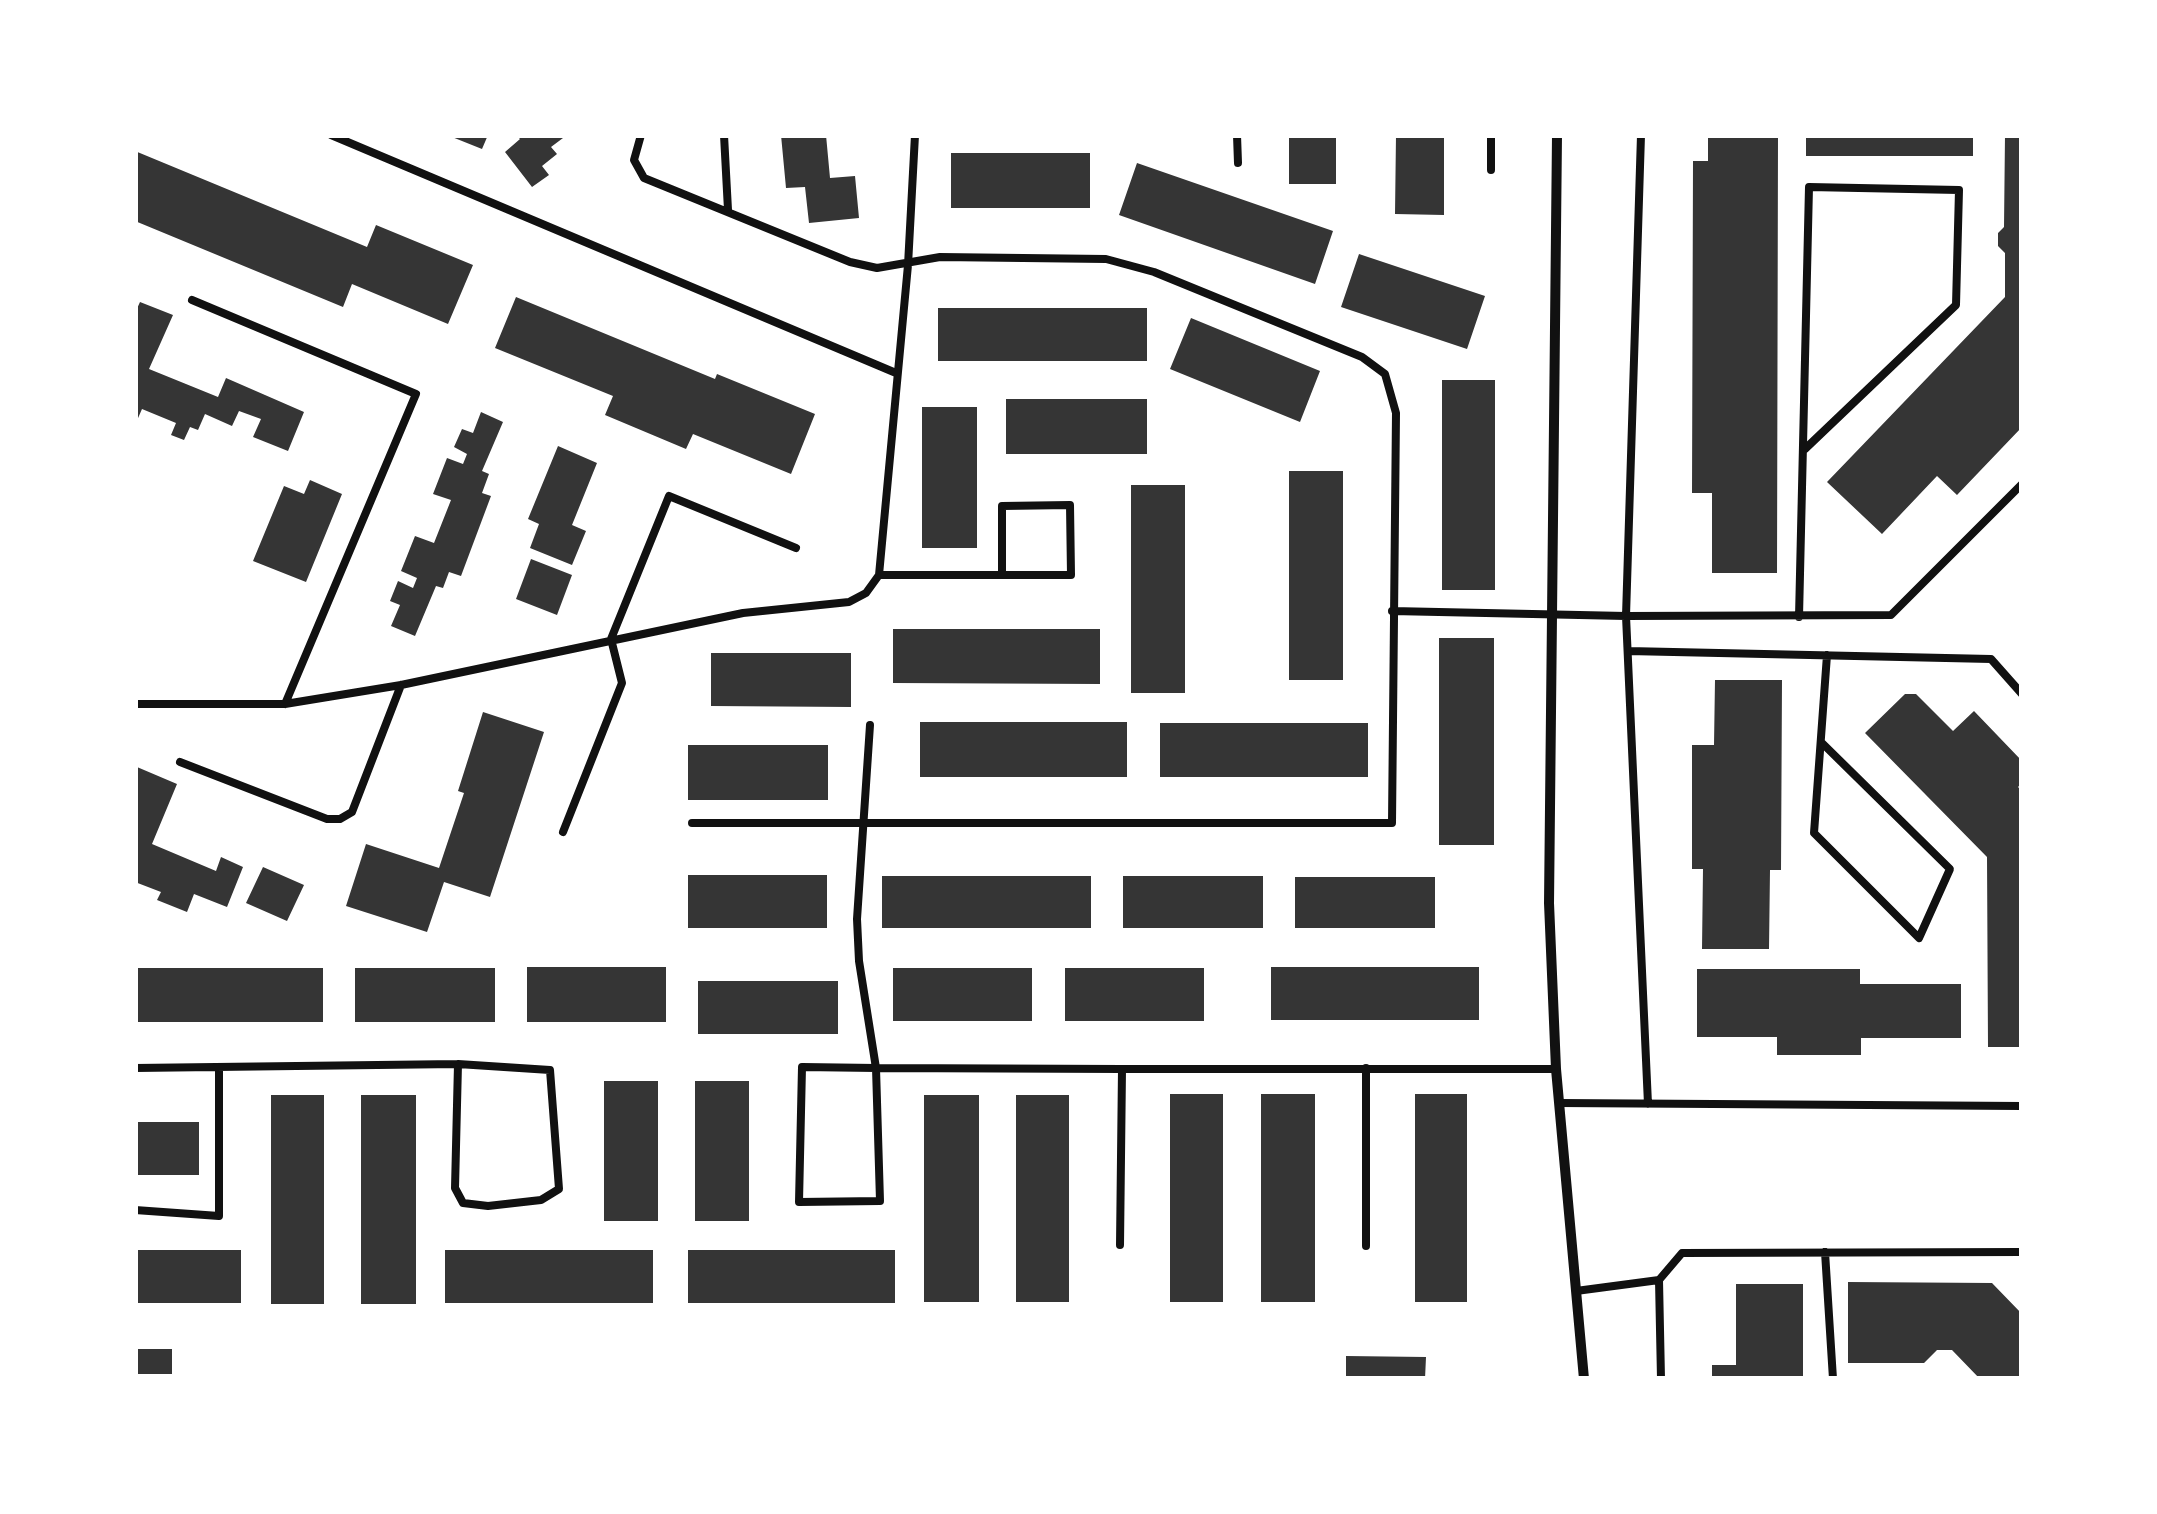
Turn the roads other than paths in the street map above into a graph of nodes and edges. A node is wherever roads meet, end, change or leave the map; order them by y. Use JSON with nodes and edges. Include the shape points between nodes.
{"nodes":[{"id":1,"x":331,"y":135,"type":"edge"},
{"id":2,"x":641,"y":135,"type":"edge"},
{"id":3,"x":724,"y":135,"type":"edge"},
{"id":4,"x":915,"y":135,"type":"edge"},
{"id":5,"x":1237,"y":135,"type":"edge"},
{"id":6,"x":1491,"y":135,"type":"edge"},
{"id":7,"x":1557,"y":135,"type":"edge"},
{"id":8,"x":1640,"y":135,"type":"edge"},
{"id":9,"x":1238,"y":164,"type":"dead end"},
{"id":10,"x":1491,"y":170,"type":"dead end"},
{"id":11,"x":728,"y":210,"type":"junction"},
{"id":12,"x":908,"y":265,"type":"junction"},
{"id":13,"x":192,"y":300,"type":"dead end"},
{"id":14,"x":896,"y":373,"type":"junction"},
{"id":15,"x":1805,"y":448,"type":"junction"},
{"id":16,"x":2022,"y":484,"type":"edge"},
{"id":17,"x":796,"y":548,"type":"dead end"},
{"id":18,"x":879,"y":575,"type":"junction"},
{"id":19,"x":1002,"y":575,"type":"junction"},
{"id":20,"x":1392,"y":611,"type":"junction"},
{"id":21,"x":1550,"y":612,"type":"junction"},
{"id":22,"x":1626,"y":616,"type":"junction"},
{"id":23,"x":1798,"y":617,"type":"junction"},
{"id":24,"x":612,"y":639,"type":"junction"},
{"id":25,"x":1628,"y":651,"type":"junction"},
{"id":26,"x":1827,"y":656,"type":"junction"},
{"id":27,"x":401,"y":684,"type":"junction"},
{"id":28,"x":2022,"y":694,"type":"edge"},
{"id":29,"x":135,"y":704,"type":"edge"},
{"id":30,"x":285,"y":704,"type":"junction"},
{"id":31,"x":870,"y":726,"type":"dead end"},
{"id":32,"x":1821,"y":742,"type":"junction"},
{"id":33,"x":180,"y":762,"type":"dead end"},
{"id":34,"x":692,"y":823,"type":"dead end"},
{"id":35,"x":862,"y":824,"type":"junction"},
{"id":36,"x":563,"y":832,"type":"dead end"},
{"id":37,"x":458,"y":1064,"type":"junction"},
{"id":38,"x":135,"y":1068,"type":"edge"},
{"id":39,"x":219,"y":1068,"type":"junction"},
{"id":40,"x":876,"y":1068,"type":"junction"},
{"id":41,"x":1366,"y":1068,"type":"junction"},
{"id":42,"x":1122,"y":1069,"type":"junction"},
{"id":43,"x":1556,"y":1069,"type":"junction"},
{"id":44,"x":1559,"y":1104,"type":"junction"},
{"id":45,"x":1648,"y":1104,"type":"junction"},
{"id":46,"x":2022,"y":1106,"type":"edge"},
{"id":47,"x":135,"y":1210,"type":"edge"},
{"id":48,"x":1120,"y":1245,"type":"dead end"},
{"id":49,"x":1366,"y":1246,"type":"dead end"},
{"id":50,"x":1825,"y":1252,"type":"junction"},
{"id":51,"x":2022,"y":1252,"type":"edge"},
{"id":52,"x":1660,"y":1280,"type":"junction"},
{"id":53,"x":1576,"y":1291,"type":"junction"},
{"id":54,"x":1584,"y":1379,"type":"edge"},
{"id":55,"x":1661,"y":1379,"type":"edge"},
{"id":56,"x":1833,"y":1379,"type":"edge"}],
"edges":[{"from":1,"to":14,"type":"lane"},
{"from":2,"to":11,"type":"lane","via":[[634,160],[644,178]]},
{"from":3,"to":11,"type":"lane"},
{"from":4,"to":12,"type":"lane"},
{"from":5,"to":9,"type":"lane"},
{"from":6,"to":10,"type":"lane"},
{"from":7,"to":21,"type":"street"},
{"from":8,"to":22,"type":"lane"},
{"from":11,"to":12,"type":"lane","via":[[850,262]]},
{"from":12,"to":14,"type":"lane"},
{"from":12,"to":20,"type":"lane","via":[[940,257],[1106,259],[1154,272],[1386,374],[1396,413]]},
{"from":13,"to":30,"type":"lane","via":[[416,394]]},
{"from":14,"to":18,"type":"lane"},
{"from":15,"to":15,"type":"lane","via":[[1809,187],[1959,190],[1956,305]]},
{"from":15,"to":23,"type":"lane"},
{"from":16,"to":23,"type":"lane","via":[[1891,615]]},
{"from":17,"to":24,"type":"lane","via":[[670,496]]},
{"from":18,"to":19,"type":"lane"},
{"from":18,"to":24,"type":"lane","via":[[866,594],[849,602],[743,613]]},
{"from":19,"to":19,"type":"lane","via":[[1071,575],[1070,505],[1002,506]]},
{"from":20,"to":21,"type":"lane"},
{"from":20,"to":35,"type":"lane","via":[[1392,823]]},
{"from":21,"to":22,"type":"lane"},
{"from":21,"to":43,"type":"street","via":[[1548,903]]},
{"from":22,"to":23,"type":"lane"},
{"from":22,"to":25,"type":"lane"},
{"from":24,"to":27,"type":"lane"},
{"from":24,"to":36,"type":"lane","via":[[622,683]]},
{"from":25,"to":26,"type":"lane"},
{"from":25,"to":45,"type":"lane"},
{"from":26,"to":28,"type":"lane","via":[[1991,659]]},
{"from":26,"to":32,"type":"lane"},
{"from":27,"to":30,"type":"lane"},
{"from":27,"to":33,"type":"lane","via":[[352,812],[340,819]]},
{"from":29,"to":30,"type":"lane"},
{"from":31,"to":35,"type":"lane"},
{"from":32,"to":32,"type":"lane","via":[[1814,833],[1920,938],[1950,868]]},
{"from":34,"to":35,"type":"lane"},
{"from":35,"to":40,"type":"lane","via":[[858,961]]},
{"from":37,"to":37,"type":"lane","via":[[550,1070],[559,1189],[541,1200],[464,1203],[455,1188]]},
{"from":37,"to":39,"type":"lane"},
{"from":38,"to":39,"type":"lane"},
{"from":39,"to":47,"type":"lane","via":[[219,1216]]},
{"from":40,"to":40,"type":"lane","via":[[880,1201],[800,1202],[802,1067]]},
{"from":40,"to":42,"type":"lane"},
{"from":41,"to":42,"type":"lane"},
{"from":41,"to":43,"type":"lane"},
{"from":41,"to":49,"type":"lane"},
{"from":42,"to":48,"type":"lane"},
{"from":43,"to":44,"type":"street"},
{"from":44,"to":45,"type":"lane"},
{"from":44,"to":53,"type":"street"},
{"from":45,"to":46,"type":"lane"},
{"from":50,"to":51,"type":"lane"},
{"from":50,"to":52,"type":"lane","via":[[1682,1253]]},
{"from":50,"to":56,"type":"lane"},
{"from":52,"to":53,"type":"lane"},
{"from":52,"to":55,"type":"lane"},
{"from":53,"to":54,"type":"street"}]}
